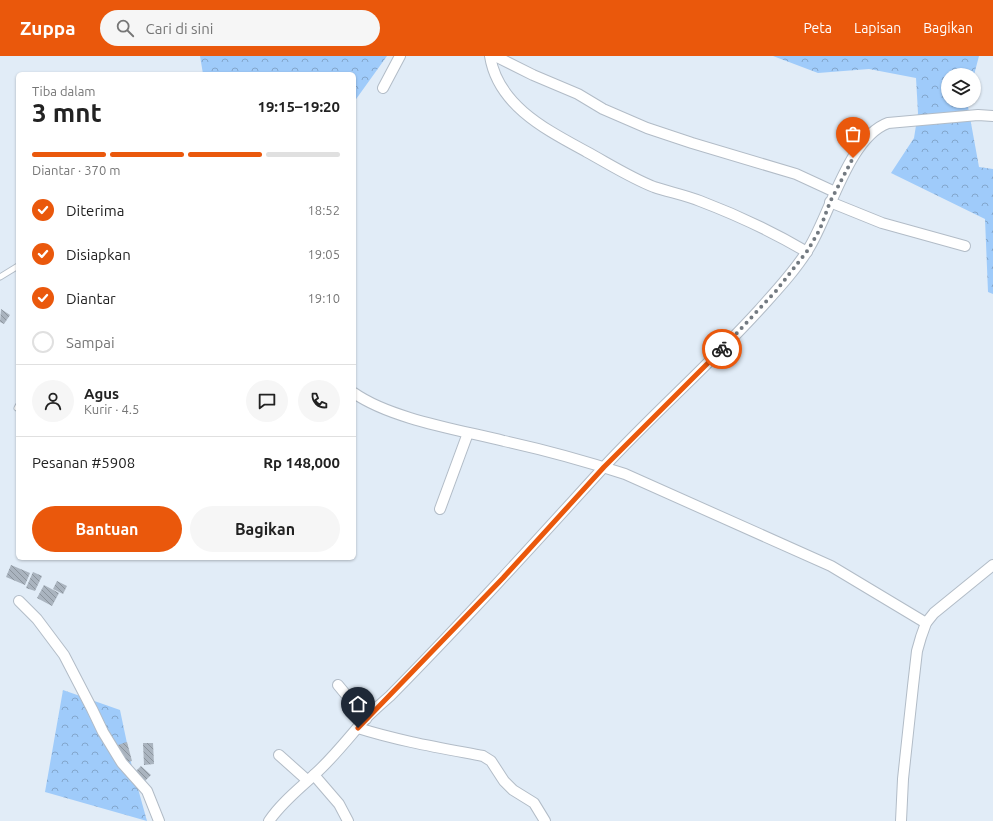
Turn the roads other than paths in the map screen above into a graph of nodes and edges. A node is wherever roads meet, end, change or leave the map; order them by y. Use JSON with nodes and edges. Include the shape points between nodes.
{"nodes":[{"id":1,"x":400,"y":56,"type":"edge"},
{"id":2,"x":490,"y":56,"type":"edge"},
{"id":3,"x":495,"y":56,"type":"edge"},
{"id":4,"x":383,"y":88,"type":"dead end"},
{"id":5,"x":993,"y":116,"type":"edge"},
{"id":6,"x":835,"y":192,"type":"junction"},
{"id":7,"x":830,"y":202,"type":"junction"},
{"id":8,"x":965,"y":246,"type":"dead end"},
{"id":9,"x":807,"y":252,"type":"junction"},
{"id":10,"x":16,"y":267,"type":"edge"},
{"id":11,"x":0,"y":277,"type":"edge"},
{"id":12,"x":356,"y":394,"type":"edge"},
{"id":13,"x":468,"y":433,"type":"junction"},
{"id":14,"x":604,"y":467,"type":"junction"},
{"id":15,"x":440,"y":509,"type":"dead end"},
{"id":16,"x":993,"y":565,"type":"edge"},
{"id":17,"x":19,"y":601,"type":"dead end"},
{"id":18,"x":926,"y":623,"type":"junction"},
{"id":19,"x":338,"y":685,"type":"dead end"},
{"id":20,"x":366,"y":719,"type":"junction"},
{"id":21,"x":358,"y":728,"type":"junction"},
{"id":22,"x":279,"y":755,"type":"dead end"},
{"id":23,"x":311,"y":778,"type":"junction"},
{"id":24,"x":159,"y":821,"type":"edge"},
{"id":25,"x":269,"y":821,"type":"edge"},
{"id":26,"x":348,"y":821,"type":"edge"},
{"id":27,"x":545,"y":821,"type":"edge"},
{"id":28,"x":901,"y":821,"type":"edge"}],
"edges":[{"from":1,"to":4,"type":"street"},
{"from":2,"to":9,"type":"street","via":[[495,74],[516,106],[542,127],[646,183],[700,201],[752,223]]},
{"from":3,"to":6,"type":"street","via":[[647,128],[796,174]]},
{"from":5,"to":6,"type":"street","via":[[978,115],[877,127],[860,147]]},
{"from":6,"to":7,"type":"street"},
{"from":7,"to":8,"type":"street","via":[[882,223]]},
{"from":7,"to":9,"type":"street","via":[[820,229]]},
{"from":9,"to":14,"type":"street","via":[[733,339]]},
{"from":10,"to":11,"type":"lane"},
{"from":12,"to":13,"type":"street","via":[[382,408]]},
{"from":13,"to":14,"type":"street"},
{"from":13,"to":15,"type":"street"},
{"from":14,"to":18,"type":"street","via":[[820,560]]},
{"from":14,"to":20,"type":"street","via":[[503,578]]},
{"from":16,"to":18,"type":"street","via":[[943,604]]},
{"from":17,"to":24,"type":"street","via":[[37,618],[64,655],[103,732],[122,763],[147,791]]},
{"from":18,"to":28,"type":"street","via":[[916,656]]},
{"from":19,"to":20,"type":"street"},
{"from":20,"to":21,"type":"street"},
{"from":21,"to":23,"type":"street"},
{"from":21,"to":27,"type":"street","via":[[395,739],[483,756],[491,761],[513,790],[534,803]]},
{"from":22,"to":23,"type":"street"},
{"from":23,"to":25,"type":"street"},
{"from":23,"to":26,"type":"street","via":[[340,804]]}]}
